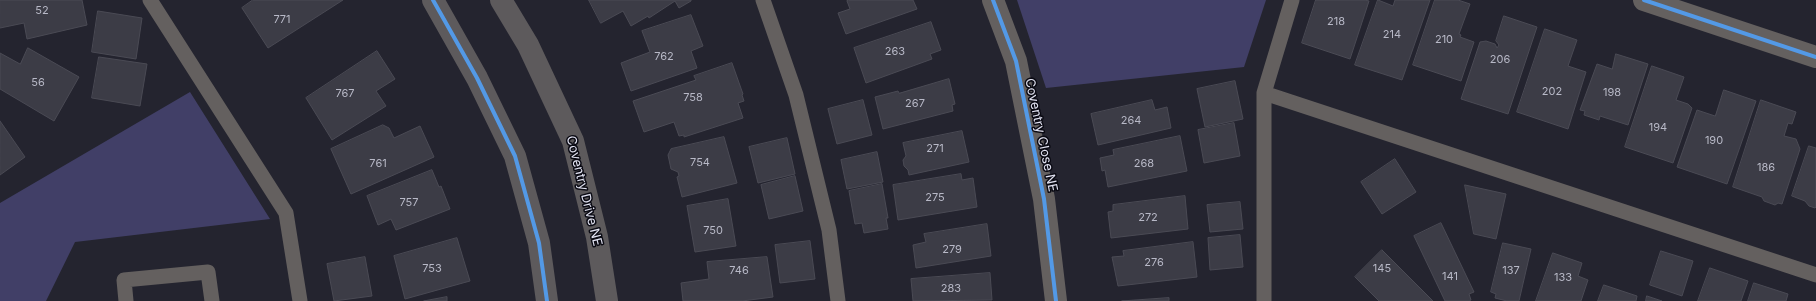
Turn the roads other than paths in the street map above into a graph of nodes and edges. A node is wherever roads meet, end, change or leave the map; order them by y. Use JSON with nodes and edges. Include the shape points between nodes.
{"nodes":[{"id":1,"x":150,"y":0,"type":"edge"},
{"id":2,"x":433,"y":0,"type":"edge"},
{"id":3,"x":501,"y":0,"type":"edge"},
{"id":4,"x":763,"y":0,"type":"edge"},
{"id":5,"x":993,"y":0,"type":"edge"},
{"id":6,"x":1292,"y":0,"type":"edge"},
{"id":7,"x":1644,"y":0,"type":"edge"},
{"id":8,"x":1816,"y":57,"type":"edge"},
{"id":9,"x":1264,"y":93,"type":"junction"},
{"id":10,"x":1816,"y":275,"type":"edge"},
{"id":11,"x":126,"y":301,"type":"edge"},
{"id":12,"x":212,"y":301,"type":"edge"},
{"id":13,"x":300,"y":301,"type":"edge"},
{"id":14,"x":547,"y":301,"type":"edge"},
{"id":15,"x":607,"y":301,"type":"edge"},
{"id":16,"x":838,"y":301,"type":"edge"},
{"id":17,"x":1056,"y":301,"type":"edge"},
{"id":18,"x":1264,"y":301,"type":"edge"}],
"edges":[{"from":1,"to":13,"type":"lane","via":[[286,213]]},
{"from":2,"to":14,"type":"street","via":[[477,78],[515,156],[539,243]]},
{"from":3,"to":15,"type":"street","name":"Coventry Drive NE","via":[[528,45],[573,141],[597,237]]},
{"from":4,"to":16,"type":"lane","via":[[796,95],[829,230]]},
{"from":5,"to":17,"type":"street","name":"Coventry Close NE","via":[[1016,61],[1044,199]]},
{"from":6,"to":9,"type":"lane"},
{"from":7,"to":8,"type":"street"},
{"from":9,"to":10,"type":"lane"},
{"from":9,"to":18,"type":"lane"},
{"from":11,"to":12,"type":"lane","via":[[124,280],[208,272]]}]}
